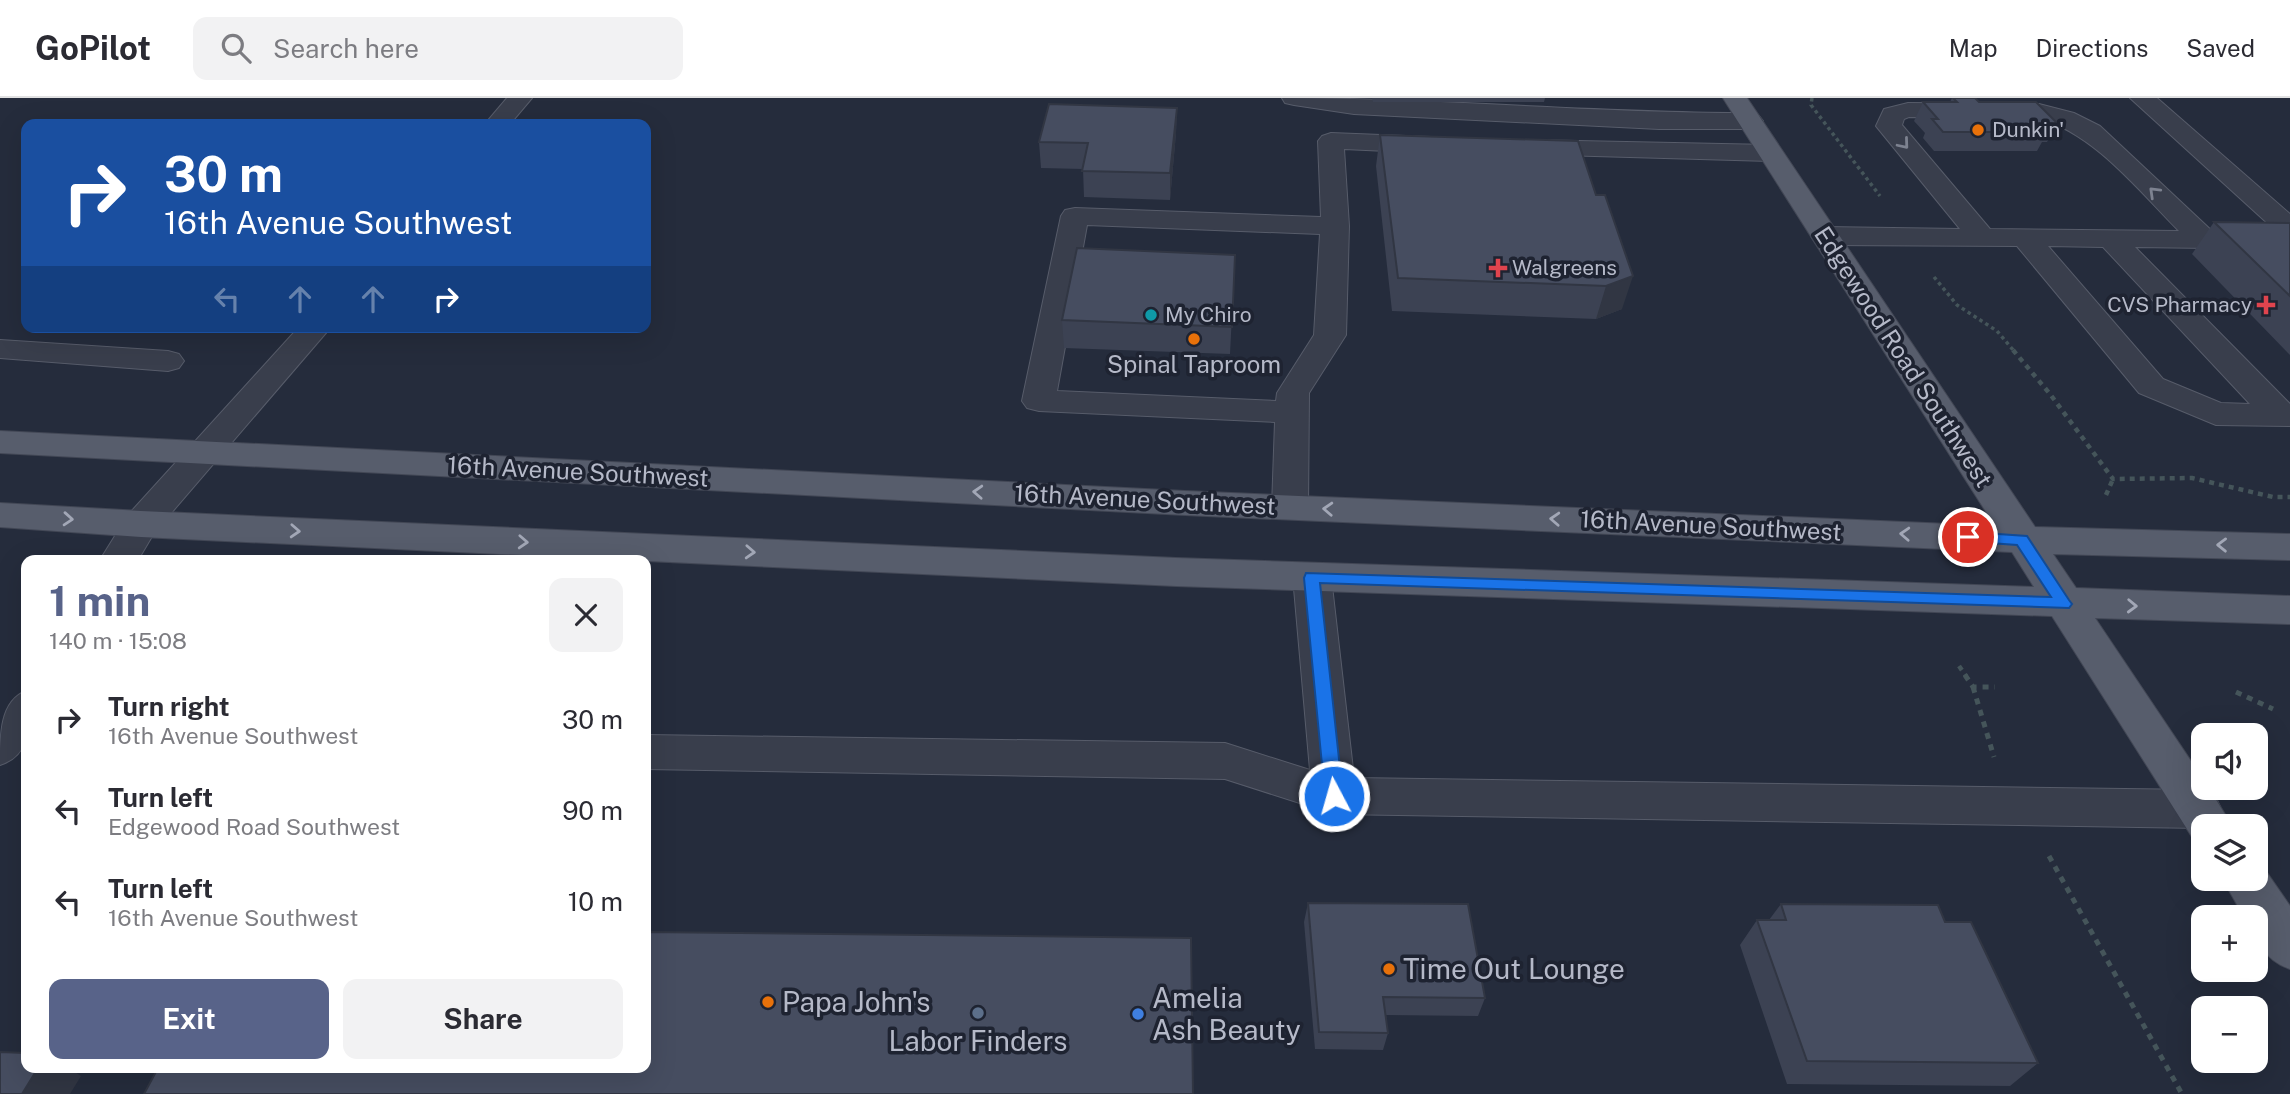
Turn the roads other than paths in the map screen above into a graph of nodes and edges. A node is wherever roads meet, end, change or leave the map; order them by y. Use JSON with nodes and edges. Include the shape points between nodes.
{"nodes":[{"id":1,"x":520,"y":98,"type":"edge"},
{"id":2,"x":1294,"y":98,"type":"edge"},
{"id":3,"x":2142,"y":98,"type":"edge"},
{"id":4,"x":1742,"y":110,"type":"edge"},
{"id":5,"x":501,"y":119,"type":"edge"},
{"id":6,"x":1455,"y":146,"type":"edge"},
{"id":7,"x":1510,"y":147,"type":"edge"},
{"id":8,"x":1770,"y":153,"type":"junction"},
{"id":9,"x":1335,"y":226,"type":"junction"},
{"id":10,"x":2290,"y":229,"type":"edge"},
{"id":11,"x":1825,"y":236,"type":"junction"},
{"id":12,"x":2290,"y":236,"type":"edge"},
{"id":13,"x":1982,"y":237,"type":"junction"},
{"id":14,"x":2024,"y":237,"type":"junction"},
{"id":15,"x":2110,"y":238,"type":"junction"},
{"id":16,"x":2204,"y":239,"type":"junction"},
{"id":17,"x":311,"y":333,"type":"edge"},
{"id":18,"x":0,"y":349,"type":"edge"},
{"id":19,"x":168,"y":361,"type":"dead end"},
{"id":20,"x":1293,"y":412,"type":"junction"},
{"id":21,"x":2284,"y":415,"type":"edge"},
{"id":22,"x":0,"y":442,"type":"edge"},
{"id":23,"x":204,"y":454,"type":"junction"},
{"id":24,"x":1290,"y":507,"type":"junction"},
{"id":25,"x":0,"y":515,"type":"edge"},
{"id":26,"x":141,"y":524,"type":"junction"},
{"id":27,"x":2022,"y":540,"type":"junction"},
{"id":28,"x":2290,"y":547,"type":"edge"},
{"id":29,"x":122,"y":555,"type":"edge"},
{"id":30,"x":1312,"y":578,"type":"junction"},
{"id":31,"x":2064,"y":604,"type":"junction"},
{"id":32,"x":2290,"y":610,"type":"edge"},
{"id":33,"x":21,"y":715,"type":"edge"},
{"id":34,"x":0,"y":748,"type":"edge"},
{"id":35,"x":21,"y":748,"type":"edge"},
{"id":36,"x":651,"y":752,"type":"edge"},
{"id":37,"x":1334,"y":796,"type":"junction"},
{"id":38,"x":2202,"y":814,"type":"edge"},
{"id":39,"x":2191,"y":816,"type":"edge"},
{"id":40,"x":2253,"y":891,"type":"edge"},
{"id":41,"x":2290,"y":947,"type":"edge"}],
"edges":[{"from":1,"to":5,"type":"street"},
{"from":2,"to":4,"type":"street","via":[[1354,107],[1659,121]]},
{"from":3,"to":10,"type":"street"},
{"from":4,"to":8,"type":"main road","name":"Edgewood Road Southwest"},
{"from":6,"to":9,"type":"street","via":[[1331,142]]},
{"from":7,"to":8,"type":"street"},
{"from":8,"to":11,"type":"main road","name":"Edgewood Road Southwest"},
{"from":9,"to":20,"type":"street","via":[[1330,335],[1293,393]]},
{"from":9,"to":20,"type":"street","via":[[1075,216],[1039,401]]},
{"from":11,"to":13,"type":"street"},
{"from":11,"to":27,"type":"main road","name":"Edgewood Road Southwest"},
{"from":12,"to":16,"type":"street","via":[[2284,240]]},
{"from":13,"to":14,"type":"street"},
{"from":16,"to":13,"type":"street","one_way":true,"via":[[2091,131],[2065,118],[2039,111],[1908,110],[1894,114],[1889,126]]},
{"from":14,"to":15,"type":"street"},
{"from":14,"to":21,"type":"street","via":[[2151,386],[2216,414]]},
{"from":15,"to":16,"type":"street"},
{"from":15,"to":21,"type":"street"},
{"from":17,"to":23,"type":"street"},
{"from":18,"to":19,"type":"street"},
{"from":20,"to":24,"type":"street"},
{"from":22,"to":23,"type":"main road","name":"16th Avenue Southwest"},
{"from":24,"to":23,"type":"main road","name":"16th Avenue Southwest","one_way":true},
{"from":23,"to":26,"type":"street"},
{"from":27,"to":24,"type":"main road","name":"16th Avenue Southwest","one_way":true},
{"from":25,"to":26,"type":"main road","one_way":true},
{"from":26,"to":29,"type":"street"},
{"from":26,"to":30,"type":"main road","one_way":true},
{"from":28,"to":27,"type":"main road","name":"16th Avenue Southwest","one_way":true},
{"from":27,"to":31,"type":"main road","name":"Edgewood Road Southwest"},
{"from":30,"to":31,"type":"main road"},
{"from":30,"to":37,"type":"street"},
{"from":31,"to":32,"type":"main road","one_way":true},
{"from":31,"to":38,"type":"main road","name":"Edgewood Road Southwest"},
{"from":33,"to":34,"type":"street"},
{"from":34,"to":35,"type":"street"},
{"from":36,"to":37,"type":"street","via":[[1225,761]]},
{"from":37,"to":39,"type":"street","via":[[2021,808]]},
{"from":40,"to":41,"type":"main road"}]}
